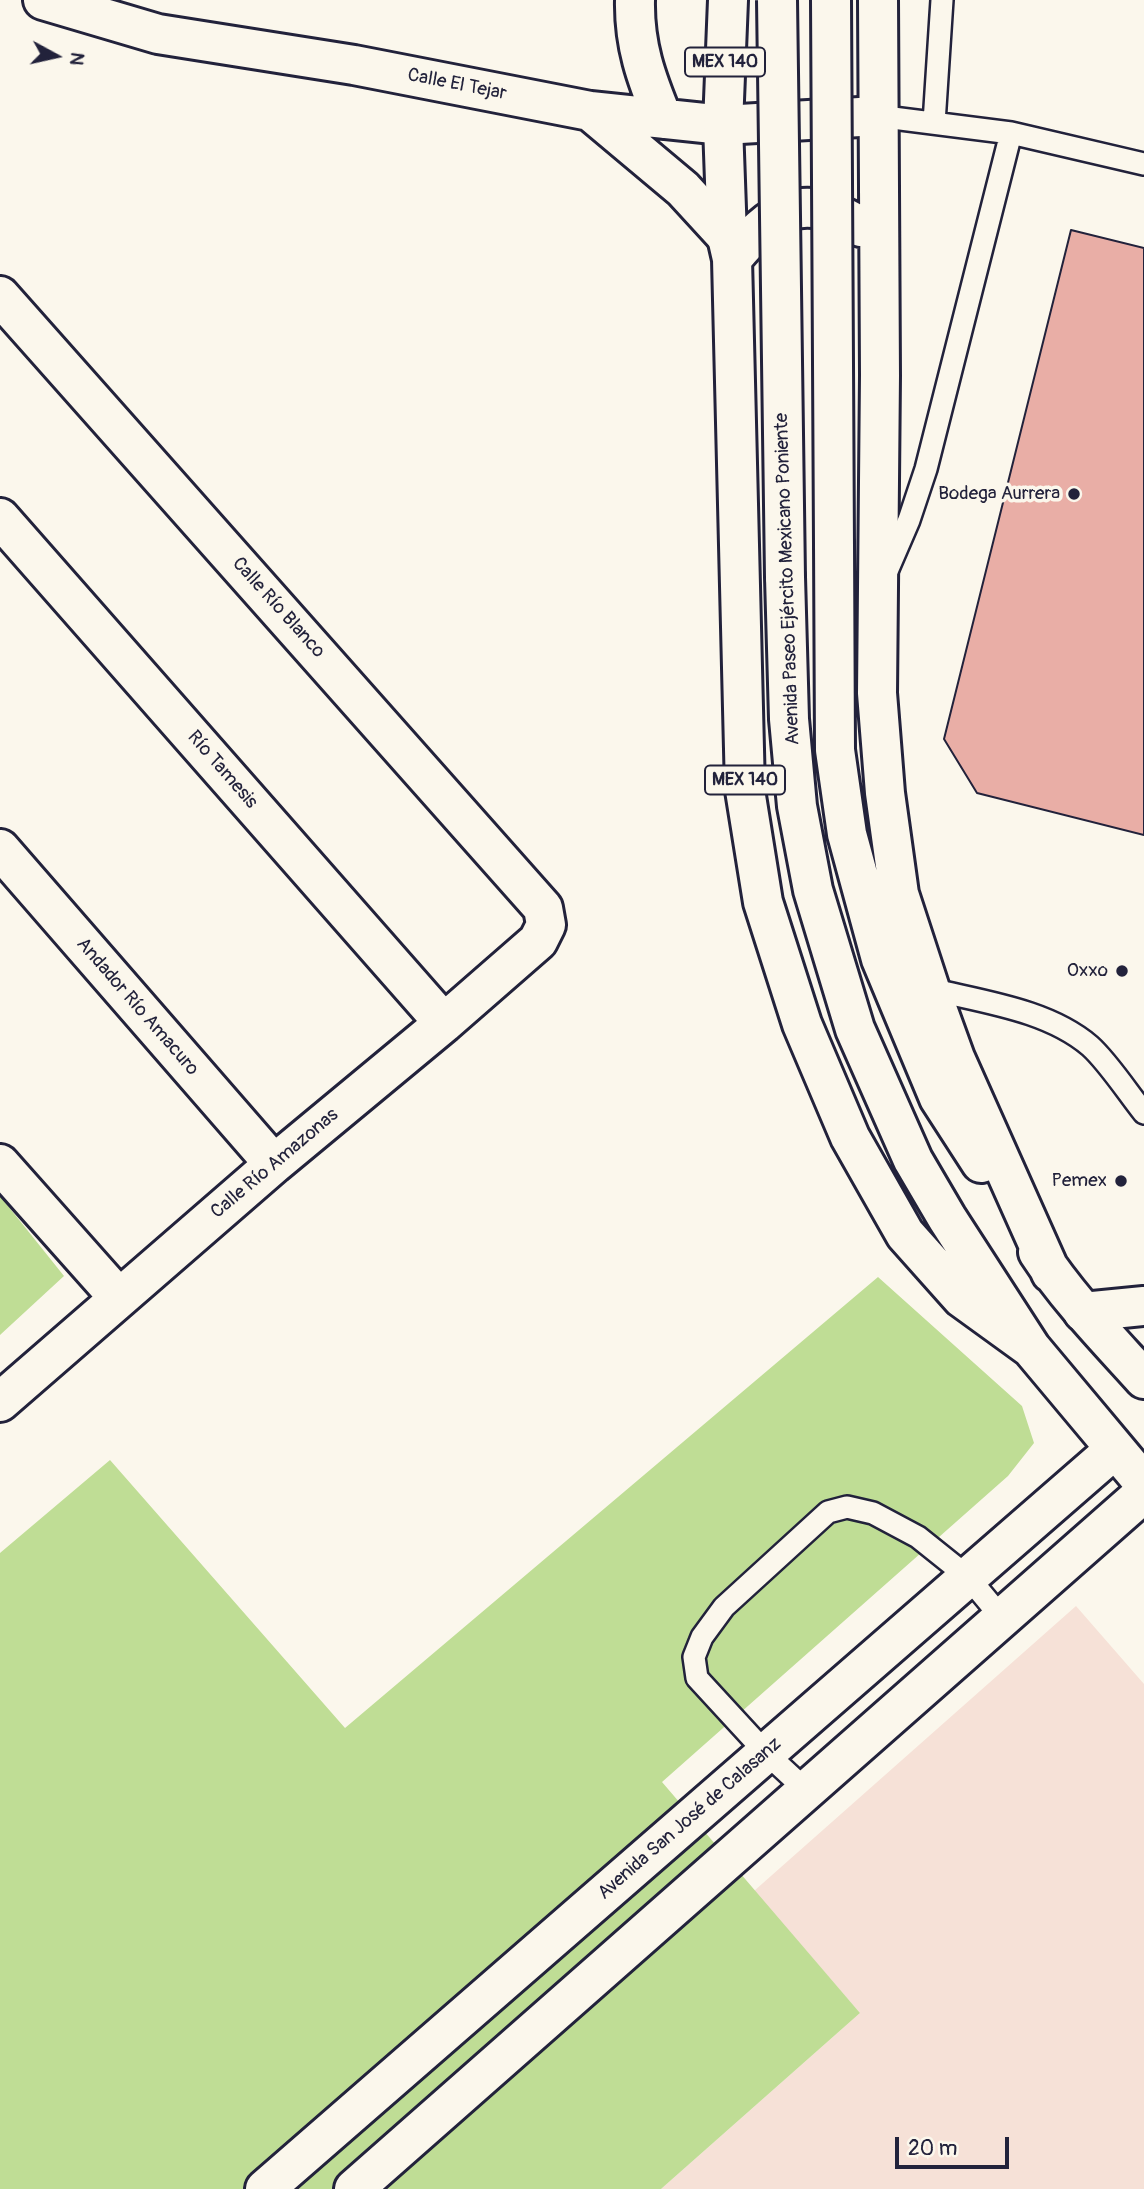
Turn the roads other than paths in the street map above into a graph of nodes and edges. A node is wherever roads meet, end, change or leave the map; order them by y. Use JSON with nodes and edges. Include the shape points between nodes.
{"nodes":[{"id":1,"x":43,"y":0,"type":"edge"},
{"id":2,"x":635,"y":0,"type":"edge"},
{"id":3,"x":727,"y":0,"type":"edge"},
{"id":4,"x":777,"y":0,"type":"edge"},
{"id":5,"x":831,"y":0,"type":"edge"},
{"id":6,"x":878,"y":0,"type":"edge"},
{"id":7,"x":942,"y":0,"type":"edge"},
{"id":8,"x":590,"y":111,"type":"junction"},
{"id":9,"x":877,"y":116,"type":"junction"},
{"id":10,"x":663,"y":119,"type":"junction"},
{"id":11,"x":934,"y":123,"type":"junction"},
{"id":12,"x":723,"y":124,"type":"junction"},
{"id":13,"x":1011,"y":133,"type":"junction"},
{"id":14,"x":1144,"y":164,"type":"edge"},
{"id":15,"x":879,"y":247,"type":"junction"},
{"id":16,"x":729,"y":248,"type":"junction"},
{"id":17,"x":0,"y":296,"type":"edge"},
{"id":18,"x":0,"y":518,"type":"edge"},
{"id":19,"x":877,"y":593,"type":"junction"},
{"id":20,"x":0,"y":849,"type":"edge"},
{"id":21,"x":546,"y":925,"type":"joint"},
{"id":22,"x":930,"y":989,"type":"junction"},
{"id":23,"x":443,"y":1023,"type":"junction"},
{"id":24,"x":1144,"y":1113,"type":"edge"},
{"id":25,"x":0,"y":1164,"type":"edge"},
{"id":26,"x":274,"y":1164,"type":"junction"},
{"id":27,"x":1051,"y":1272,"type":"junction"},
{"id":28,"x":118,"y":1298,"type":"junction"},
{"id":29,"x":1144,"y":1306,"type":"edge"},
{"id":30,"x":1083,"y":1312,"type":"junction"},
{"id":31,"x":1031,"y":1348,"type":"junction"},
{"id":32,"x":1144,"y":1379,"type":"edge"},
{"id":33,"x":0,"y":1402,"type":"edge"},
{"id":34,"x":1114,"y":1450,"type":"junction"},
{"id":35,"x":1144,"y":1483,"type":"edge"},
{"id":36,"x":1144,"y":1493,"type":"edge"},
{"id":37,"x":968,"y":1577,"type":"junction"},
{"id":38,"x":1002,"y":1618,"type":"junction"},
{"id":39,"x":766,"y":1753,"type":"junction"},
{"id":40,"x":806,"y":1790,"type":"junction"},
{"id":41,"x":265,"y":2189,"type":"edge"},
{"id":42,"x":354,"y":2189,"type":"edge"}],
"edges":[{"from":1,"to":8,"type":"main road","name":"Calle El Tejar","via":[[158,34],[355,65]]},
{"from":2,"to":10,"type":"main road","via":[[641,65]]},
{"from":3,"to":12,"type":"main road","number":"MEX 140"},
{"from":4,"to":31,"type":"main road","name":"Avenida Paseo Ejército Mexicano Poniente","number":"MEX 140","bridge":true,"via":[[785,577],[797,806],[813,890],[855,1029],[913,1160]]},
{"from":5,"to":27,"type":"main road","bridge":true,"via":[[835,750],[847,834],[881,959],[939,1097]]},
{"from":6,"to":9,"type":"main road"},
{"from":7,"to":11,"type":"lane"},
{"from":8,"to":10,"type":"main road","name":"Calle El Tejar"},
{"from":8,"to":16,"type":"main road","via":[[684,189]]},
{"from":9,"to":11,"type":"lane"},
{"from":9,"to":12,"type":"main road","name":"Calle El Tejar"},
{"from":9,"to":15,"type":"main road"},
{"from":10,"to":12,"type":"main road","name":"Calle El Tejar"},
{"from":11,"to":13,"type":"lane"},
{"from":12,"to":16,"type":"main road","number":"MEX 140"},
{"from":13,"to":14,"type":"lane"},
{"from":13,"to":19,"type":"lane","via":[[926,470]]},
{"from":15,"to":16,"type":"main road","via":[[865,229],[846,217],[802,208],[778,214]]},
{"from":15,"to":19,"type":"main road"},
{"from":16,"to":31,"type":"main road","number":"MEX 140","via":[[745,790],[764,902],[802,1024],[850,1137],[905,1234],[962,1298]]},
{"from":17,"to":21,"type":"main road","name":"Calle Río Blanco","via":[[543,908]]},
{"from":18,"to":23,"type":"main road","name":"Río Tamesis"},
{"from":19,"to":22,"type":"main road","via":[[877,693],[885,793],[900,894]]},
{"from":20,"to":26,"type":"main road","name":"Andador Río Amacuro"},
{"from":21,"to":23,"type":"main road","name":"Calle Río Amazonas","via":[[537,941]]},
{"from":22,"to":24,"type":"lane","via":[[1061,1026],[1091,1047]]},
{"from":22,"to":27,"type":"main road","via":[[955,1059]]},
{"from":23,"to":26,"type":"main road","name":"Calle Río Amazonas"},
{"from":25,"to":28,"type":"main road"},
{"from":26,"to":28,"type":"main road","name":"Calle Río Amazonas"},
{"from":27,"to":30,"type":"main road"},
{"from":28,"to":33,"type":"main road","name":"Calle Río Amazonas"},
{"from":29,"to":30,"type":"main road"},
{"from":30,"to":32,"type":"main road"},
{"from":31,"to":34,"type":"main road","name":"Avenida Paseo Ejército Mexicano Poniente","number":"MEX 140"},
{"from":34,"to":35,"type":"main road","name":"Avenida Paseo Ejército Mexicano Poniente","number":"MEX 140"},
{"from":34,"to":37,"type":"main road","name":"Avenida San José de Calasanz"},
{"from":36,"to":38,"type":"main road"},
{"from":37,"to":38,"type":"lane"},
{"from":37,"to":39,"type":"main road","name":"Avenida San José de Calasanz"},
{"from":37,"to":39,"type":"lane","via":[[918,1537],[873,1513],[847,1507],[828,1512],[724,1607],[694,1657],[697,1678]]},
{"from":38,"to":40,"type":"main road"},
{"from":39,"to":40,"type":"lane"},
{"from":39,"to":41,"type":"main road","name":"Avenida San José de Calasanz"},
{"from":40,"to":42,"type":"main road"}]}
